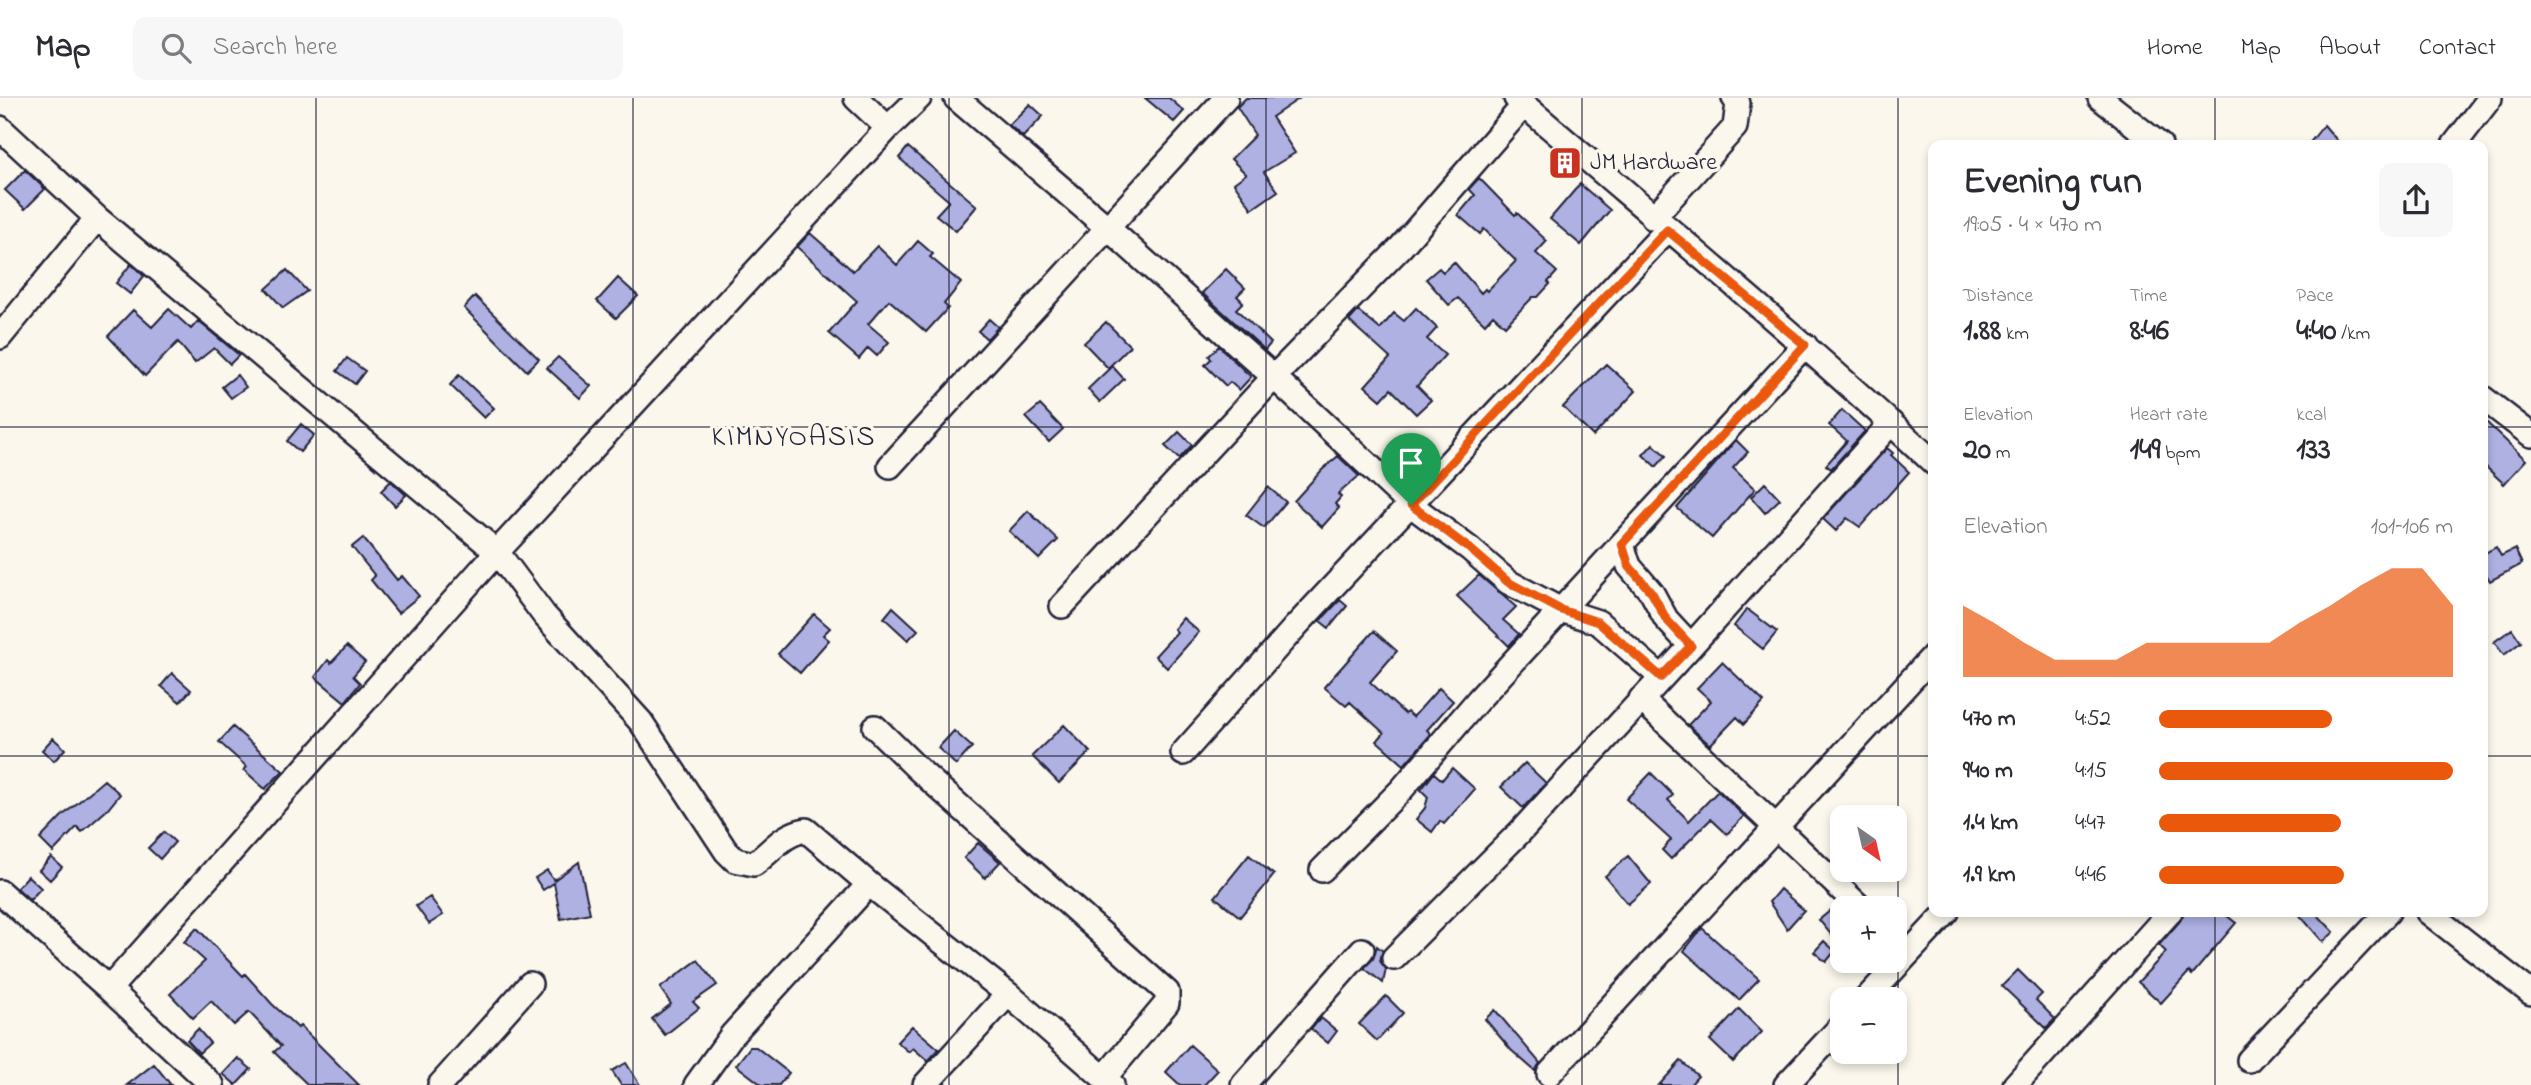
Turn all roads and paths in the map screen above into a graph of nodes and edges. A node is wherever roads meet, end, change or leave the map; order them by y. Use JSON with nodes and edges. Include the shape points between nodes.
{"nodes":[{"id":1,"x":856,"y":98,"type":"edge"},
{"id":2,"x":919,"y":98,"type":"edge"},
{"id":3,"x":956,"y":98,"type":"edge"},
{"id":4,"x":1226,"y":98,"type":"edge"},
{"id":5,"x":1734,"y":98,"type":"edge"},
{"id":6,"x":2100,"y":98,"type":"edge"},
{"id":7,"x":2490,"y":98,"type":"edge"},
{"id":8,"x":1520,"y":101,"type":"edge"},
{"id":9,"x":0,"y":128,"type":"edge"},
{"id":10,"x":888,"y":128,"type":"junction"},
{"id":11,"x":2154,"y":140,"type":"edge"},
{"id":12,"x":2459,"y":140,"type":"edge"},
{"id":13,"x":97,"y":218,"type":"junction"},
{"id":14,"x":1660,"y":224,"type":"junction"},
{"id":15,"x":1109,"y":229,"type":"junction"},
{"id":16,"x":0,"y":337,"type":"edge"},
{"id":17,"x":1805,"y":345,"type":"junction"},
{"id":18,"x":1274,"y":376,"type":"junction"},
{"id":19,"x":2488,"y":402,"type":"edge"},
{"id":20,"x":1891,"y":423,"type":"junction"},
{"id":21,"x":2531,"y":435,"type":"edge"},
{"id":22,"x":1928,"y":457,"type":"edge"},
{"id":23,"x":890,"y":466,"type":"dead end"},
{"id":24,"x":1411,"y":505,"type":"junction"},
{"id":25,"x":1622,"y":544,"type":"junction"},
{"id":26,"x":497,"y":552,"type":"junction"},
{"id":27,"x":1062,"y":606,"type":"dead end"},
{"id":28,"x":1561,"y":610,"type":"junction"},
{"id":29,"x":1691,"y":646,"type":"junction"},
{"id":30,"x":1928,"y":662,"type":"edge"},
{"id":31,"x":1661,"y":677,"type":"junction"},
{"id":32,"x":1641,"y":699,"type":"junction"},
{"id":33,"x":875,"y":727,"type":"dead end"},
{"id":34,"x":1183,"y":753,"type":"dead end"},
{"id":35,"x":1777,"y":826,"type":"junction"},
{"id":36,"x":1322,"y":870,"type":"dead end"},
{"id":37,"x":869,"y":884,"type":"junction"},
{"id":38,"x":0,"y":892,"type":"edge"},
{"id":39,"x":1849,"y":896,"type":"edge"},
{"id":40,"x":1941,"y":917,"type":"edge"},
{"id":41,"x":2166,"y":917,"type":"edge"},
{"id":42,"x":2383,"y":917,"type":"edge"},
{"id":43,"x":2434,"y":917,"type":"edge"},
{"id":44,"x":1907,"y":944,"type":"edge"},
{"id":45,"x":1362,"y":950,"type":"dead end"},
{"id":46,"x":1395,"y":957,"type":"dead end"},
{"id":47,"x":530,"y":984,"type":"dead end"},
{"id":48,"x":109,"y":989,"type":"junction"},
{"id":49,"x":2531,"y":993,"type":"edge"},
{"id":50,"x":1009,"y":994,"type":"junction"},
{"id":51,"x":1830,"y":1038,"type":"edge"},
{"id":52,"x":2249,"y":1060,"type":"dead end"},
{"id":53,"x":1549,"y":1074,"type":"dead end"},
{"id":54,"x":1109,"y":1081,"type":"edge"},
{"id":55,"x":212,"y":1085,"type":"edge"},
{"id":56,"x":440,"y":1085,"type":"edge"},
{"id":57,"x":696,"y":1085,"type":"edge"},
{"id":58,"x":925,"y":1085,"type":"edge"},
{"id":59,"x":1244,"y":1085,"type":"edge"},
{"id":60,"x":1786,"y":1085,"type":"edge"},
{"id":61,"x":2015,"y":1085,"type":"edge"}],
"edges":[{"from":1,"to":10,"type":"street"},
{"from":2,"to":10,"type":"street"},
{"from":3,"to":15,"type":"street"},
{"from":4,"to":15,"type":"street"},
{"from":5,"to":14,"type":"street","via":[[1738,103],[1735,127]]},
{"from":6,"to":11,"type":"street"},
{"from":7,"to":12,"type":"street"},
{"from":8,"to":14,"type":"street"},
{"from":8,"to":18,"type":"street","via":[[1401,247]]},
{"from":9,"to":13,"type":"street"},
{"from":10,"to":26,"type":"street"},
{"from":13,"to":16,"type":"street"},
{"from":13,"to":26,"type":"street"},
{"from":14,"to":17,"type":"street"},
{"from":14,"to":24,"type":"street"},
{"from":15,"to":18,"type":"street"},
{"from":15,"to":23,"type":"street"},
{"from":17,"to":20,"type":"street"},
{"from":17,"to":25,"type":"street"},
{"from":18,"to":24,"type":"street"},
{"from":18,"to":27,"type":"street"},
{"from":19,"to":21,"type":"street"},
{"from":20,"to":22,"type":"street"},
{"from":20,"to":29,"type":"street"},
{"from":24,"to":28,"type":"street","via":[[1508,582]]},
{"from":24,"to":34,"type":"street"},
{"from":25,"to":28,"type":"street"},
{"from":25,"to":29,"type":"street","via":[[1629,566]]},
{"from":26,"to":37,"type":"street","via":[[544,615],[641,722],[735,860],[754,864],[782,838],[806,830]]},
{"from":26,"to":48,"type":"street"},
{"from":28,"to":31,"type":"street","via":[[1598,622]]},
{"from":28,"to":36,"type":"street","via":[[1402,789]]},
{"from":29,"to":31,"type":"street"},
{"from":30,"to":35,"type":"street"},
{"from":31,"to":32,"type":"street"},
{"from":32,"to":35,"type":"street"},
{"from":32,"to":46,"type":"street","via":[[1520,832]]},
{"from":33,"to":54,"type":"street","via":[[1167,992],[1167,1003]]},
{"from":35,"to":39,"type":"street"},
{"from":35,"to":53,"type":"street"},
{"from":37,"to":50,"type":"street"},
{"from":37,"to":57,"type":"street","via":[[732,1035]]},
{"from":38,"to":48,"type":"street"},
{"from":40,"to":44,"type":"street"},
{"from":41,"to":61,"type":"street"},
{"from":42,"to":52,"type":"street"},
{"from":43,"to":49,"type":"street"},
{"from":45,"to":59,"type":"street"},
{"from":47,"to":56,"type":"street"},
{"from":48,"to":55,"type":"street"},
{"from":50,"to":54,"type":"street"},
{"from":50,"to":58,"type":"street"},
{"from":51,"to":60,"type":"street"}]}
